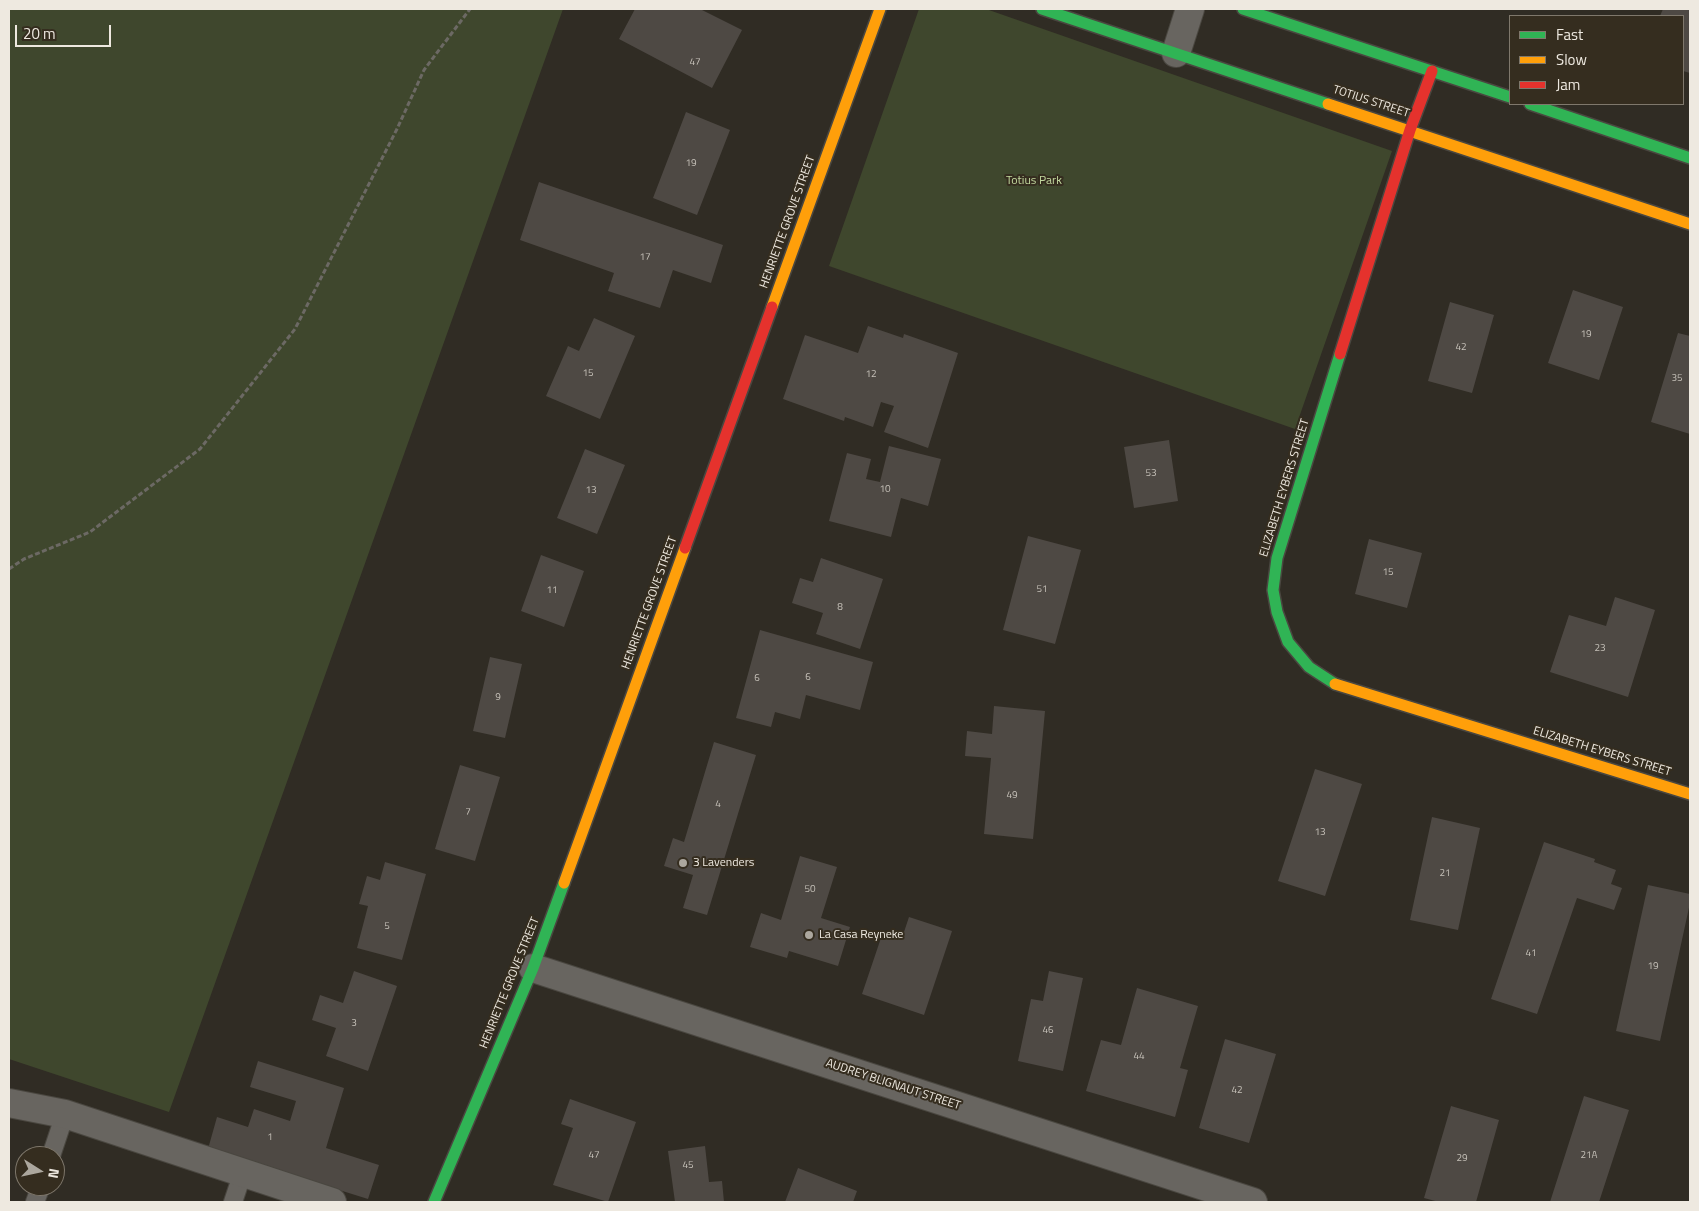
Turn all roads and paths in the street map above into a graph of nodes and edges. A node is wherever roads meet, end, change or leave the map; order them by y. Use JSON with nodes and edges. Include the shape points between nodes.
{"nodes":[{"id":1,"x":470,"y":9,"type":"edge"},
{"id":2,"x":880,"y":9,"type":"edge"},
{"id":3,"x":1042,"y":9,"type":"edge"},
{"id":4,"x":1190,"y":9,"type":"edge"},
{"id":5,"x":1243,"y":9,"type":"edge"},
{"id":6,"x":892,"y":14,"type":"dead end"},
{"id":7,"x":872,"y":31,"type":"junction"},
{"id":8,"x":1176,"y":52,"type":"junction"},
{"id":9,"x":1432,"y":71,"type":"junction"},
{"id":10,"x":1509,"y":97,"type":"edge"},
{"id":11,"x":1533,"y":105,"type":"edge"},
{"id":12,"x":1410,"y":130,"type":"junction"},
{"id":13,"x":1690,"y":158,"type":"edge"},
{"id":14,"x":1690,"y":224,"type":"edge"},
{"id":15,"x":9,"y":569,"type":"edge"},
{"id":16,"x":1690,"y":794,"type":"edge"},
{"id":17,"x":533,"y":968,"type":"junction"},
{"id":18,"x":9,"y":1103,"type":"edge"},
{"id":19,"x":66,"y":1114,"type":"junction"},
{"id":20,"x":55,"y":1146,"type":"edge"},
{"id":21,"x":243,"y":1172,"type":"junction"},
{"id":22,"x":233,"y":1202,"type":"edge"},
{"id":23,"x":332,"y":1202,"type":"edge"},
{"id":24,"x":434,"y":1202,"type":"edge"},
{"id":25,"x":1253,"y":1202,"type":"edge"}],
"edges":[{"from":1,"to":15,"type":"path","via":[[424,70],[296,329],[200,449],[90,532],[24,559]]},
{"from":2,"to":7,"type":"street","name":"HENRIETTE GROVE STREET"},
{"from":3,"to":8,"type":"street","name":"TOTIUS STREET"},
{"from":4,"to":8,"type":"street"},
{"from":5,"to":9,"type":"street"},
{"from":6,"to":7,"type":"street"},
{"from":7,"to":17,"type":"street","name":"HENRIETTE GROVE STREET"},
{"from":8,"to":12,"type":"street","name":"TOTIUS STREET"},
{"from":9,"to":10,"type":"street"},
{"from":9,"to":12,"type":"street","name":"ELIZABETH EYBERS STREET"},
{"from":11,"to":13,"type":"street"},
{"from":12,"to":14,"type":"street","name":"TOTIUS STREET"},
{"from":12,"to":16,"type":"street","name":"ELIZABETH EYBERS STREET","via":[[1277,558],[1273,590],[1288,642],[1309,667],[1337,685]]},
{"from":17,"to":24,"type":"street","name":"HENRIETTE GROVE STREET"},
{"from":17,"to":25,"type":"street","name":"AUDREY BLIGNAUT STREET"},
{"from":18,"to":19,"type":"street"},
{"from":19,"to":20,"type":"lane"},
{"from":19,"to":21,"type":"street"},
{"from":21,"to":22,"type":"lane"},
{"from":21,"to":23,"type":"street"}]}
